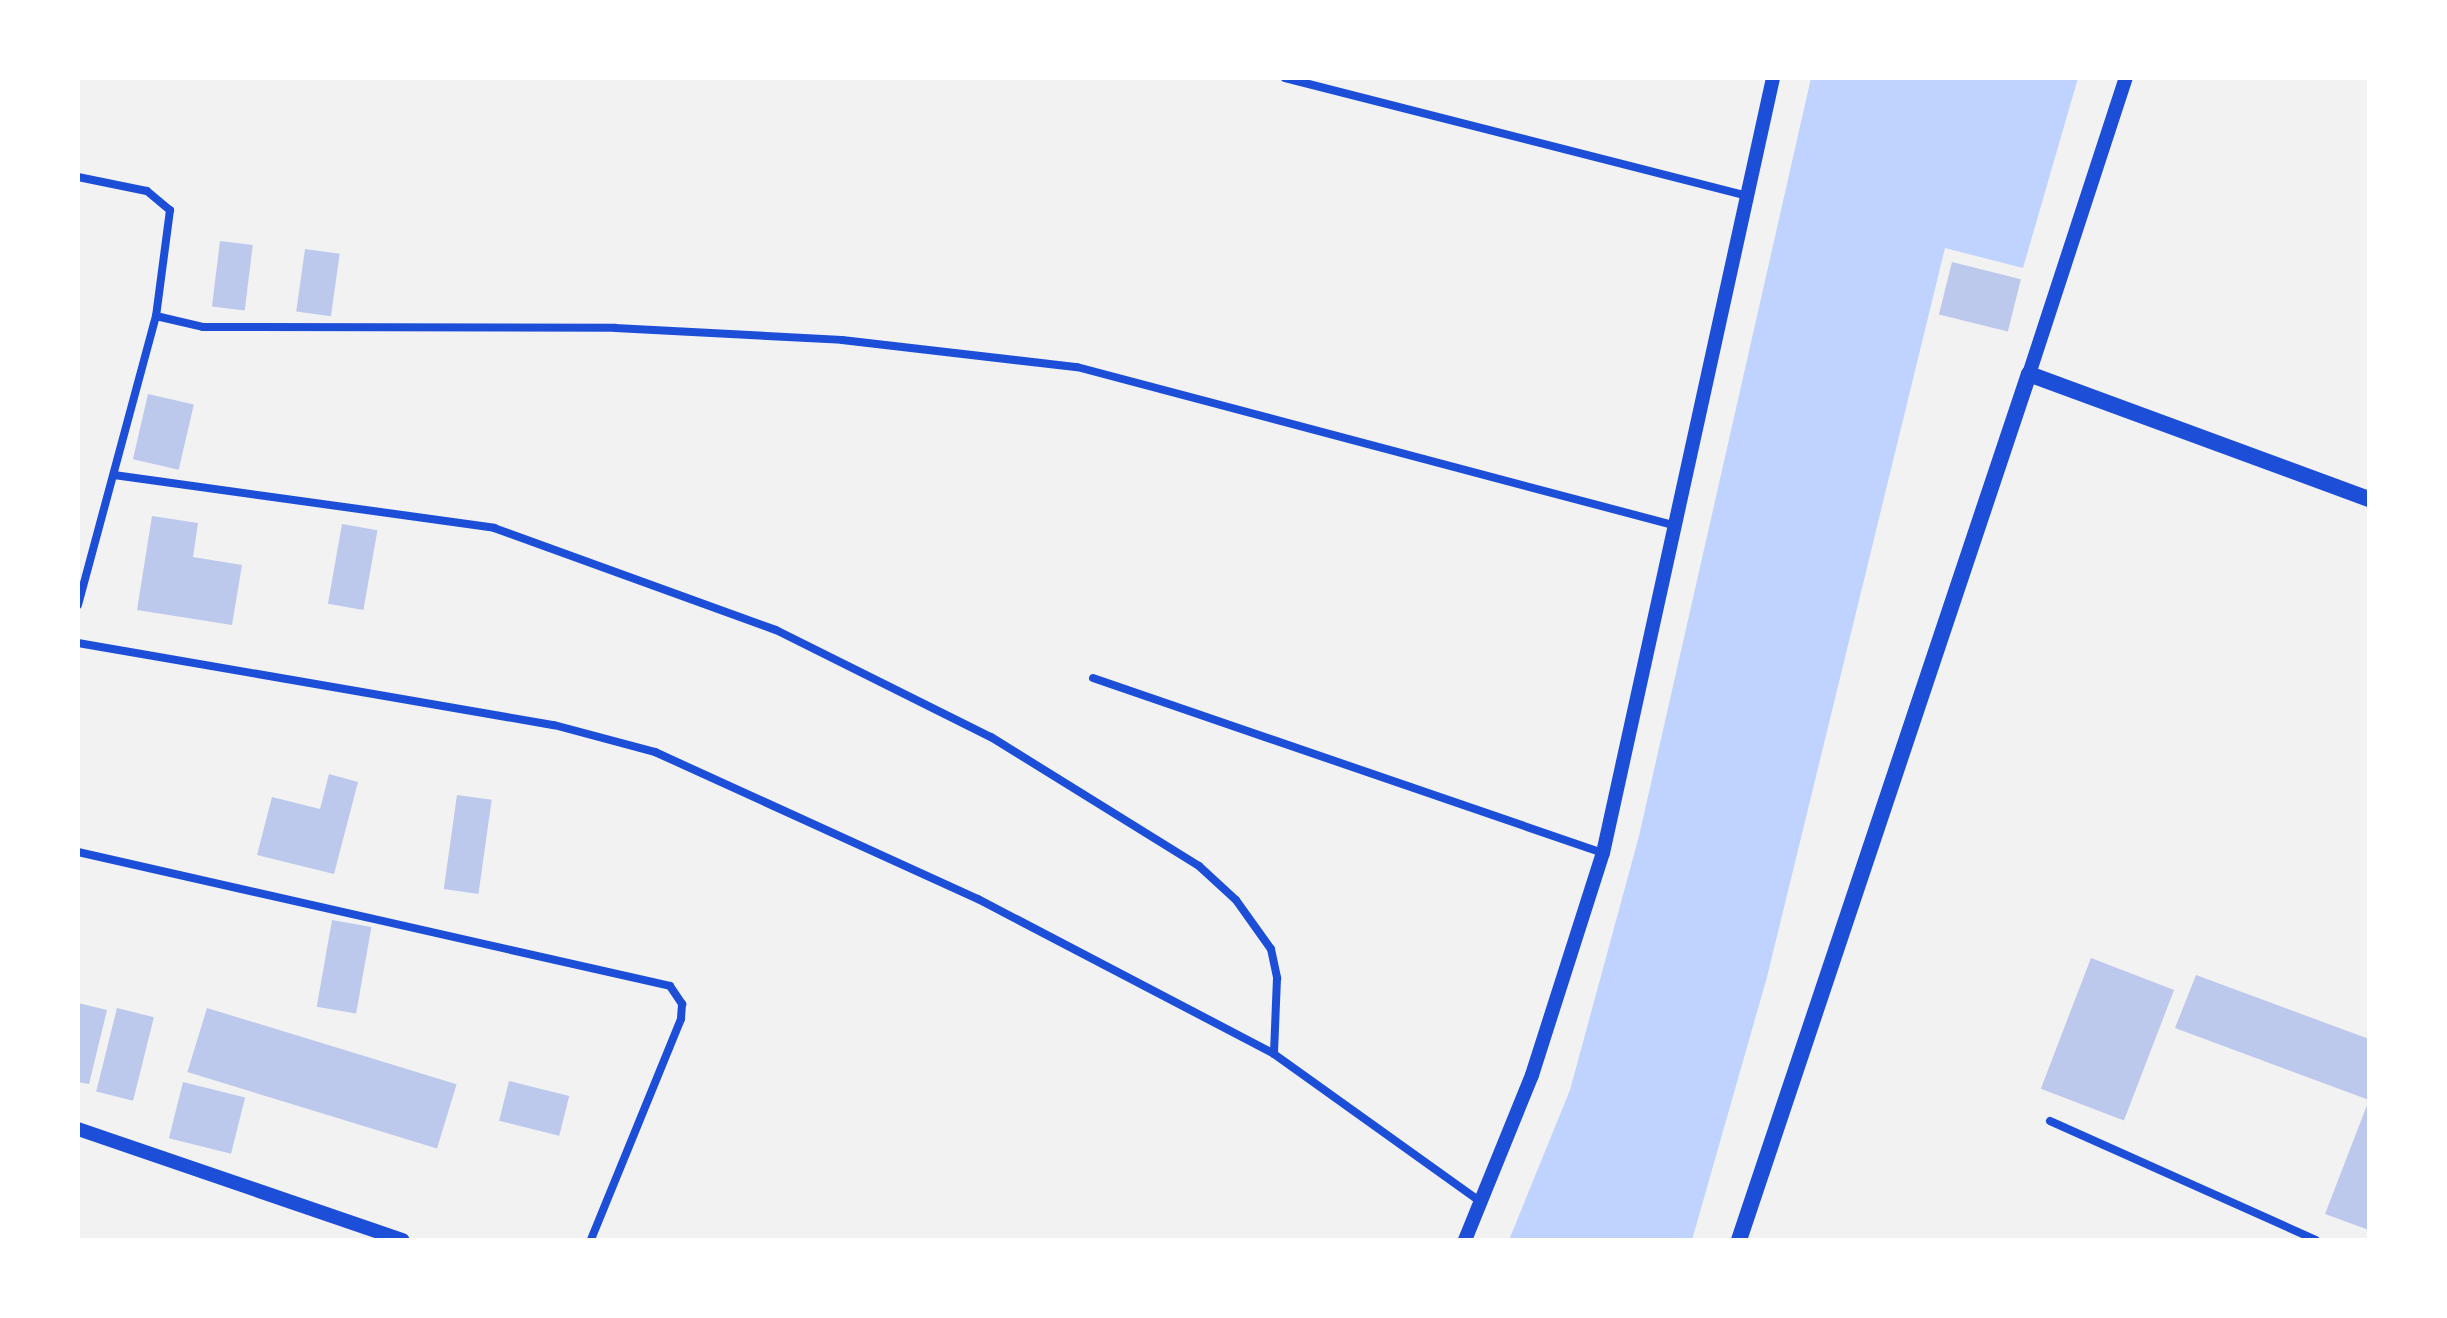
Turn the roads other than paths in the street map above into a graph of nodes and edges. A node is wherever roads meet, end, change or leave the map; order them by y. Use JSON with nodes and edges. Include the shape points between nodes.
{"nodes":[{"id":1,"x":1285,"y":78,"type":"edge"},
{"id":2,"x":1773,"y":78,"type":"edge"},
{"id":3,"x":2126,"y":78,"type":"edge"},
{"id":4,"x":78,"y":177,"type":"edge"},
{"id":5,"x":1744,"y":195,"type":"junction"},
{"id":6,"x":156,"y":316,"type":"junction"},
{"id":7,"x":2029,"y":374,"type":"junction"},
{"id":8,"x":114,"y":475,"type":"junction"},
{"id":9,"x":2369,"y":499,"type":"edge"},
{"id":10,"x":1673,"y":525,"type":"junction"},
{"id":11,"x":78,"y":605,"type":"edge"},
{"id":12,"x":78,"y":643,"type":"edge"},
{"id":13,"x":1093,"y":678,"type":"dead end"},
{"id":14,"x":78,"y":852,"type":"edge"},
{"id":15,"x":1603,"y":853,"type":"junction"},
{"id":16,"x":1274,"y":1054,"type":"junction"},
{"id":17,"x":2050,"y":1121,"type":"dead end"},
{"id":18,"x":78,"y":1129,"type":"edge"},
{"id":19,"x":1481,"y":1202,"type":"junction"},
{"id":20,"x":403,"y":1240,"type":"edge"},
{"id":21,"x":591,"y":1240,"type":"edge"},
{"id":22,"x":1465,"y":1240,"type":"edge"},
{"id":23,"x":1739,"y":1240,"type":"edge"},
{"id":24,"x":2316,"y":1240,"type":"edge"}],
"edges":[{"from":1,"to":5,"type":"street"},
{"from":2,"to":5,"type":"street"},
{"from":3,"to":7,"type":"street"},
{"from":4,"to":6,"type":"street","via":[[147,191],[170,210]]},
{"from":5,"to":10,"type":"street"},
{"from":6,"to":8,"type":"street"},
{"from":6,"to":10,"type":"street","via":[[203,327],[615,328],[842,340],[1077,367]]},
{"from":7,"to":9,"type":"main road"},
{"from":7,"to":23,"type":"main road"},
{"from":8,"to":11,"type":"street"},
{"from":8,"to":16,"type":"street","via":[[494,528],[776,630],[991,737],[1199,866],[1236,900],[1271,949],[1277,978]]},
{"from":10,"to":15,"type":"street"},
{"from":12,"to":16,"type":"street","via":[[618,739],[978,899]]},
{"from":13,"to":15,"type":"street"},
{"from":14,"to":21,"type":"street","via":[[670,986],[682,1004],[681,1019]]},
{"from":15,"to":19,"type":"street","via":[[1532,1075]]},
{"from":16,"to":19,"type":"street"},
{"from":17,"to":24,"type":"street"},
{"from":18,"to":20,"type":"street"},
{"from":19,"to":22,"type":"street"}]}
